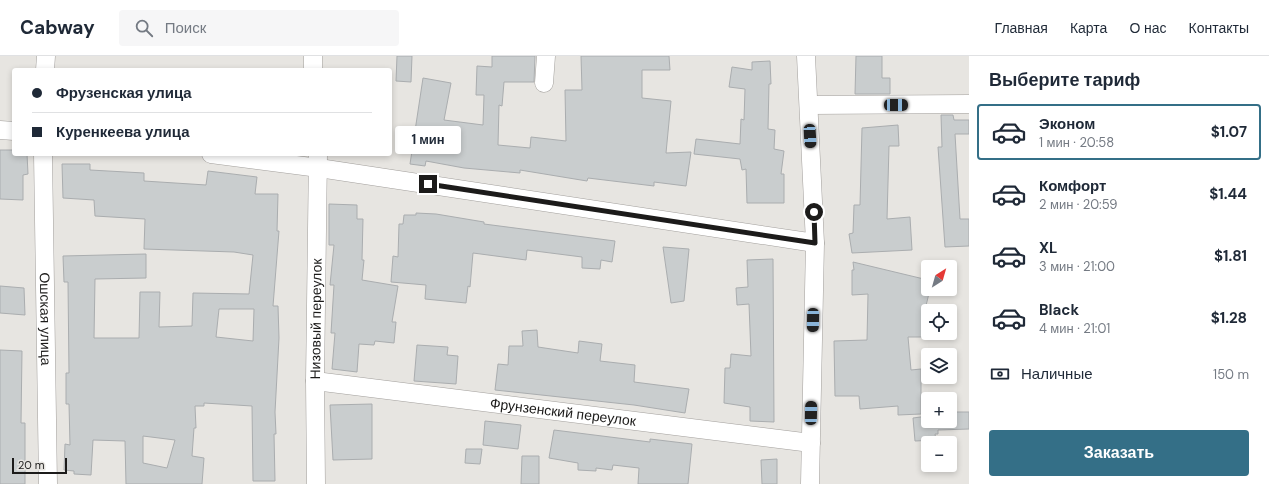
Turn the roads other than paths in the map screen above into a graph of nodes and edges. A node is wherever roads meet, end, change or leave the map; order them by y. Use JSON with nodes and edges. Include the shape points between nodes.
{"nodes":[{"id":1,"x":46,"y":56,"type":"edge"},
{"id":2,"x":313,"y":56,"type":"edge"},
{"id":3,"x":546,"y":56,"type":"edge"},
{"id":4,"x":806,"y":56,"type":"edge"},
{"id":5,"x":45,"y":68,"type":"edge"},
{"id":6,"x":313,"y":68,"type":"edge"},
{"id":7,"x":544,"y":83,"type":"dead end"},
{"id":8,"x":969,"y":104,"type":"edge"},
{"id":9,"x":809,"y":105,"type":"junction"},
{"id":10,"x":0,"y":130,"type":"edge"},
{"id":11,"x":12,"y":130,"type":"edge"},
{"id":12,"x":43,"y":156,"type":"edge"},
{"id":13,"x":242,"y":156,"type":"edge"},
{"id":14,"x":319,"y":161,"type":"edge"},
{"id":15,"x":815,"y":243,"type":"junction"},
{"id":16,"x":315,"y":382,"type":"junction"},
{"id":17,"x":811,"y":443,"type":"junction"},
{"id":18,"x":48,"y":484,"type":"edge"},
{"id":19,"x":316,"y":484,"type":"edge"},
{"id":20,"x":810,"y":484,"type":"edge"}],
"edges":[{"from":1,"to":5,"type":"street"},
{"from":2,"to":6,"type":"street"},
{"from":3,"to":7,"type":"street"},
{"from":4,"to":9,"type":"street"},
{"from":8,"to":9,"type":"street"},
{"from":9,"to":15,"type":"street"},
{"from":10,"to":11,"type":"street"},
{"from":12,"to":18,"type":"street","name":"Ошская улица"},
{"from":13,"to":14,"type":"street"},
{"from":14,"to":15,"type":"street"},
{"from":14,"to":16,"type":"street","name":"Низовый переулок"},
{"from":15,"to":17,"type":"street"},
{"from":16,"to":17,"type":"street","name":"Фрунзенский переулок"},
{"from":16,"to":19,"type":"street","name":"Низовый переулок"},
{"from":17,"to":20,"type":"street"}]}
